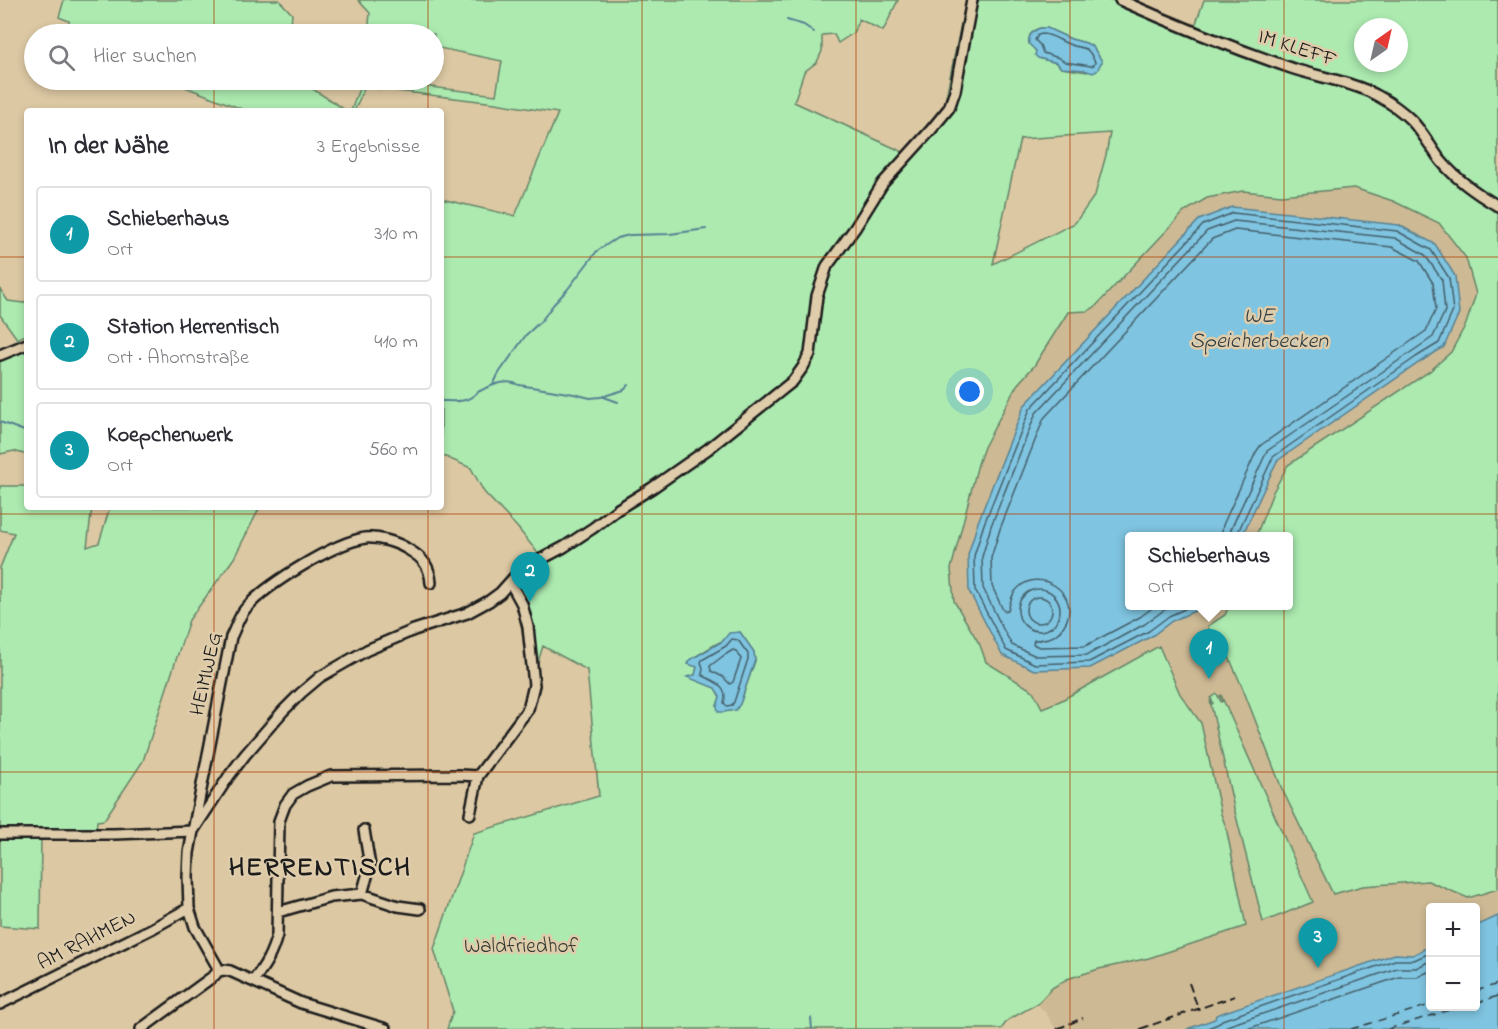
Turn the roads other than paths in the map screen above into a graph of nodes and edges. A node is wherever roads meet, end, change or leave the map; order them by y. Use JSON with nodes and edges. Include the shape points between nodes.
{"nodes":[{"id":1,"x":972,"y":0,"type":"edge"},
{"id":2,"x":1120,"y":0,"type":"edge"},
{"id":3,"x":1498,"y":206,"type":"edge"},
{"id":4,"x":24,"y":345,"type":"edge"},
{"id":5,"x":0,"y":355,"type":"edge"},
{"id":6,"x":510,"y":582,"type":"junction"},
{"id":7,"x":431,"y":583,"type":"dead end"},
{"id":8,"x":478,"y":776,"type":"junction"},
{"id":9,"x":470,"y":814,"type":"dead end"},
{"id":10,"x":364,"y":830,"type":"dead end"},
{"id":11,"x":193,"y":831,"type":"junction"},
{"id":12,"x":0,"y":834,"type":"edge"},
{"id":13,"x":378,"y":845,"type":"dead end"},
{"id":14,"x":368,"y":847,"type":"junction"},
{"id":15,"x":362,"y":894,"type":"junction"},
{"id":16,"x":409,"y":896,"type":"dead end"},
{"id":17,"x":408,"y":907,"type":"junction"},
{"id":18,"x":189,"y":908,"type":"junction"},
{"id":19,"x":420,"y":909,"type":"dead end"},
{"id":20,"x":278,"y":912,"type":"junction"},
{"id":21,"x":218,"y":971,"type":"junction"},
{"id":22,"x":254,"y":981,"type":"junction"},
{"id":23,"x":0,"y":1004,"type":"edge"},
{"id":24,"x":141,"y":1029,"type":"edge"},
{"id":25,"x":386,"y":1029,"type":"edge"}],
"edges":[{"from":1,"to":6,"type":"street","via":[[949,108],[883,183],[827,267],[817,296],[810,354],[793,381],[708,449]]},
{"from":2,"to":3,"type":"street","name":"IM KLEFF","via":[[1259,57],[1376,95],[1412,121],[1442,162],[1466,186]]},
{"from":4,"to":5,"type":"street"},
{"from":6,"to":8,"type":"street","via":[[528,627],[534,685],[528,710]]},
{"from":6,"to":11,"type":"street","via":[[500,593],[467,613],[367,650],[320,677],[282,711],[245,755]]},
{"from":7,"to":11,"type":"street","name":"HEIMWEG","via":[[430,571],[412,552],[403,546],[367,538],[296,569],[248,607],[231,637]]},
{"from":8,"to":9,"type":"street"},
{"from":8,"to":20,"type":"street","via":[[331,776],[293,794],[279,821]]},
{"from":10,"to":14,"type":"street"},
{"from":11,"to":12,"type":"street"},
{"from":11,"to":18,"type":"street","name":"HEIMWEG"},
{"from":13,"to":14,"type":"street"},
{"from":14,"to":15,"type":"street","via":[[370,866]]},
{"from":15,"to":17,"type":"street"},
{"from":15,"to":20,"type":"street","via":[[331,897]]},
{"from":16,"to":17,"type":"street"},
{"from":17,"to":19,"type":"street"},
{"from":18,"to":21,"type":"street","name":"HEIMWEG"},
{"from":18,"to":23,"type":"street","name":"AM RAHMEN"},
{"from":20,"to":22,"type":"street","via":[[273,950]]},
{"from":21,"to":22,"type":"street","via":[[230,971]]},
{"from":21,"to":24,"type":"street"},
{"from":22,"to":25,"type":"street","via":[[301,1003]]}]}
